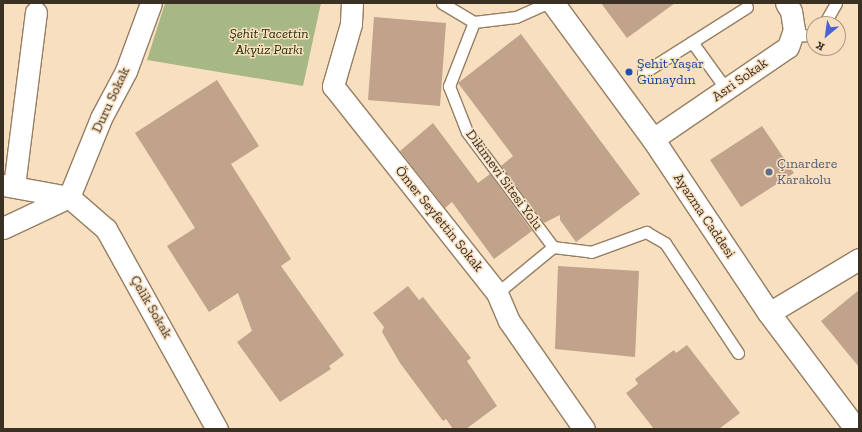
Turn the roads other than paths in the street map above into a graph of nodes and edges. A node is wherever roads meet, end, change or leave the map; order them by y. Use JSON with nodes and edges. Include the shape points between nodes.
{"nodes":[{"id":1,"x":151,"y":3,"type":"edge"},
{"id":2,"x":352,"y":3,"type":"edge"},
{"id":3,"x":442,"y":3,"type":"edge"},
{"id":4,"x":548,"y":3,"type":"edge"},
{"id":5,"x":553,"y":3,"type":"edge"},
{"id":6,"x":786,"y":3,"type":"edge"},
{"id":7,"x":836,"y":3,"type":"edge"},
{"id":8,"x":747,"y":7,"type":"dead end"},
{"id":9,"x":36,"y":12,"type":"dead end"},
{"id":10,"x":829,"y":16,"type":"edge"},
{"id":11,"x":474,"y":22,"type":"junction"},
{"id":12,"x":806,"y":35,"type":"edge"},
{"id":13,"x":792,"y":36,"type":"junction"},
{"id":14,"x":692,"y":42,"type":"junction"},
{"id":15,"x":643,"y":73,"type":"dead end"},
{"id":16,"x":726,"y":89,"type":"junction"},
{"id":17,"x":653,"y":139,"type":"junction"},
{"id":18,"x":8,"y":185,"type":"edge"},
{"id":19,"x":69,"y":197,"type":"junction"},
{"id":20,"x":3,"y":228,"type":"edge"},
{"id":21,"x":553,"y":247,"type":"junction"},
{"id":22,"x":859,"y":259,"type":"edge"},
{"id":23,"x":497,"y":292,"type":"junction"},
{"id":24,"x":769,"y":313,"type":"junction"},
{"id":25,"x":738,"y":353,"type":"dead end"},
{"id":26,"x":217,"y":429,"type":"edge"},
{"id":27,"x":584,"y":429,"type":"edge"},
{"id":28,"x":856,"y":429,"type":"edge"}],
"edges":[{"from":1,"to":19,"type":"street","name":"Duru Sokak","via":[[126,71],[101,118]]},
{"from":2,"to":23,"type":"street","name":"Ömer Seyfettin Sokak","via":[[351,24],[333,86]]},
{"from":3,"to":11,"type":"lane"},
{"from":4,"to":11,"type":"lane","via":[[516,17]]},
{"from":5,"to":17,"type":"street","name":"Ayazma Caddesi"},
{"from":6,"to":13,"type":"street","via":[[791,11]]},
{"from":7,"to":10,"type":"lane"},
{"from":8,"to":14,"type":"lane"},
{"from":9,"to":18,"type":"street"},
{"from":11,"to":21,"type":"lane","name":"Dikimevi Sitesi Yolu","via":[[449,86],[467,132]]},
{"from":12,"to":13,"type":"lane"},
{"from":13,"to":16,"type":"street","name":"Asri Sokak","via":[[788,47]]},
{"from":14,"to":15,"type":"lane"},
{"from":14,"to":16,"type":"lane"},
{"from":16,"to":17,"type":"street","name":"Asri Sokak"},
{"from":17,"to":24,"type":"street","name":"Ayazma Caddesi"},
{"from":18,"to":19,"type":"street"},
{"from":19,"to":20,"type":"street"},
{"from":19,"to":26,"type":"street","name":"Çelik Sokak","via":[[106,229]]},
{"from":21,"to":23,"type":"lane"},
{"from":21,"to":25,"type":"lane","via":[[591,252],[646,232],[665,243]]},
{"from":22,"to":24,"type":"street"},
{"from":23,"to":27,"type":"street","name":"Ömer Seyfettin Sokak","via":[[509,321]]},
{"from":24,"to":28,"type":"street","name":"Ayazma Caddesi"}]}
